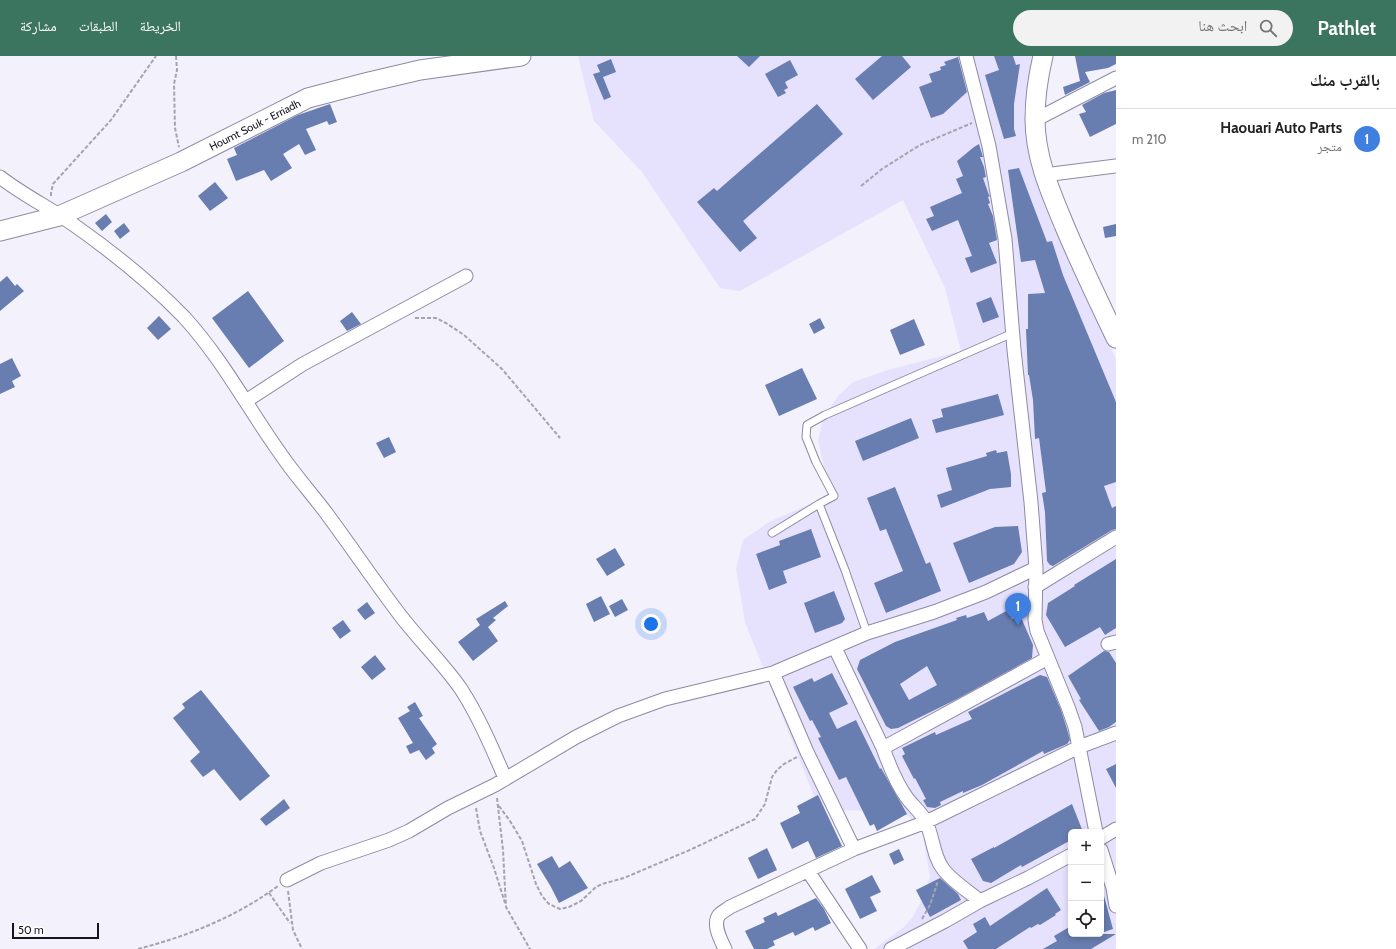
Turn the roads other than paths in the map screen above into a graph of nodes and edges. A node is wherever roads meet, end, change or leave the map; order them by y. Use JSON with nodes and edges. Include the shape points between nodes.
{"nodes":[{"id":1,"x":521,"y":56,"type":"edge"},
{"id":2,"x":966,"y":56,"type":"edge"},
{"id":3,"x":1043,"y":56,"type":"edge"},
{"id":4,"x":1116,"y":78,"type":"edge"},
{"id":5,"x":1035,"y":120,"type":"junction"},
{"id":6,"x":1116,"y":166,"type":"edge"},
{"id":7,"x":1044,"y":175,"type":"junction"},
{"id":8,"x":0,"y":177,"type":"edge"},
{"id":9,"x":54,"y":213,"type":"junction"},
{"id":10,"x":0,"y":231,"type":"edge"},
{"id":11,"x":466,"y":276,"type":"dead end"},
{"id":12,"x":1013,"y":333,"type":"junction"},
{"id":13,"x":1116,"y":338,"type":"edge"},
{"id":14,"x":246,"y":401,"type":"junction"},
{"id":15,"x":819,"y":504,"type":"junction"},
{"id":16,"x":772,"y":533,"type":"dead end"},
{"id":17,"x":1116,"y":537,"type":"edge"},
{"id":18,"x":1036,"y":568,"type":"junction"},
{"id":19,"x":1035,"y":587,"type":"junction"},
{"id":20,"x":867,"y":633,"type":"junction"},
{"id":21,"x":835,"y":648,"type":"junction"},
{"id":22,"x":1048,"y":658,"type":"junction"},
{"id":23,"x":773,"y":673,"type":"junction"},
{"id":24,"x":1116,"y":733,"type":"edge"},
{"id":25,"x":1079,"y":747,"type":"junction"},
{"id":26,"x":883,"y":748,"type":"junction"},
{"id":27,"x":500,"y":782,"type":"junction"},
{"id":28,"x":926,"y":822,"type":"junction"},
{"id":29,"x":1095,"y":829,"type":"edge"},
{"id":30,"x":1116,"y":829,"type":"edge"},
{"id":31,"x":1104,"y":836,"type":"edge"},
{"id":32,"x":854,"y":850,"type":"junction"},
{"id":33,"x":1068,"y":857,"type":"edge"},
{"id":34,"x":1104,"y":860,"type":"edge"},
{"id":35,"x":808,"y":871,"type":"junction"},
{"id":36,"x":287,"y":880,"type":"road end"},
{"id":37,"x":980,"y":901,"type":"junction"},
{"id":38,"x":1116,"y":906,"type":"edge"},
{"id":39,"x":725,"y":949,"type":"edge"},
{"id":40,"x":860,"y":949,"type":"edge"},
{"id":41,"x":891,"y":949,"type":"edge"}],
"edges":[{"from":1,"to":9,"type":"street","name":"Houmt Souk - Erriadh","via":[[420,70],[308,98],[181,162]]},
{"from":2,"to":12,"type":"street","via":[[999,199]]},
{"from":3,"to":5,"type":"street","via":[[1037,84]]},
{"from":4,"to":5,"type":"street"},
{"from":5,"to":7,"type":"street"},
{"from":6,"to":7,"type":"street"},
{"from":7,"to":13,"type":"street"},
{"from":8,"to":9,"type":"street"},
{"from":9,"to":10,"type":"street","name":"Houmt Souk - Erriadh"},
{"from":9,"to":14,"type":"street","via":[[125,264],[183,317],[222,364]]},
{"from":11,"to":14,"type":"street","via":[[303,364]]},
{"from":12,"to":15,"type":"lane","via":[[807,425],[806,437],[834,496]]},
{"from":12,"to":18,"type":"street"},
{"from":14,"to":27,"type":"street","via":[[291,469],[326,512],[401,616],[460,688],[483,727]]},
{"from":15,"to":16,"type":"lane"},
{"from":15,"to":20,"type":"lane"},
{"from":17,"to":19,"type":"street"},
{"from":18,"to":19,"type":"street"},
{"from":18,"to":20,"type":"street","via":[[957,604]]},
{"from":19,"to":22,"type":"street","via":[[1037,631]]},
{"from":20,"to":21,"type":"street"},
{"from":21,"to":23,"type":"street"},
{"from":21,"to":26,"type":"street"},
{"from":22,"to":25,"type":"street","via":[[1075,727]]},
{"from":22,"to":26,"type":"street"},
{"from":23,"to":27,"type":"street","via":[[665,699],[618,716],[576,737]]},
{"from":23,"to":32,"type":"street"},
{"from":24,"to":25,"type":"street"},
{"from":25,"to":28,"type":"street"},
{"from":25,"to":29,"type":"street"},
{"from":26,"to":28,"type":"street","via":[[906,797]]},
{"from":27,"to":36,"type":"street","via":[[389,840],[321,863]]},
{"from":28,"to":32,"type":"street"},
{"from":28,"to":37,"type":"street","via":[[942,868]]},
{"from":30,"to":31,"type":"street"},
{"from":32,"to":35,"type":"street"},
{"from":33,"to":37,"type":"street"},
{"from":34,"to":38,"type":"street"},
{"from":35,"to":39,"type":"street","via":[[720,914],[717,927]]},
{"from":35,"to":40,"type":"street"},
{"from":37,"to":41,"type":"street"}]}
